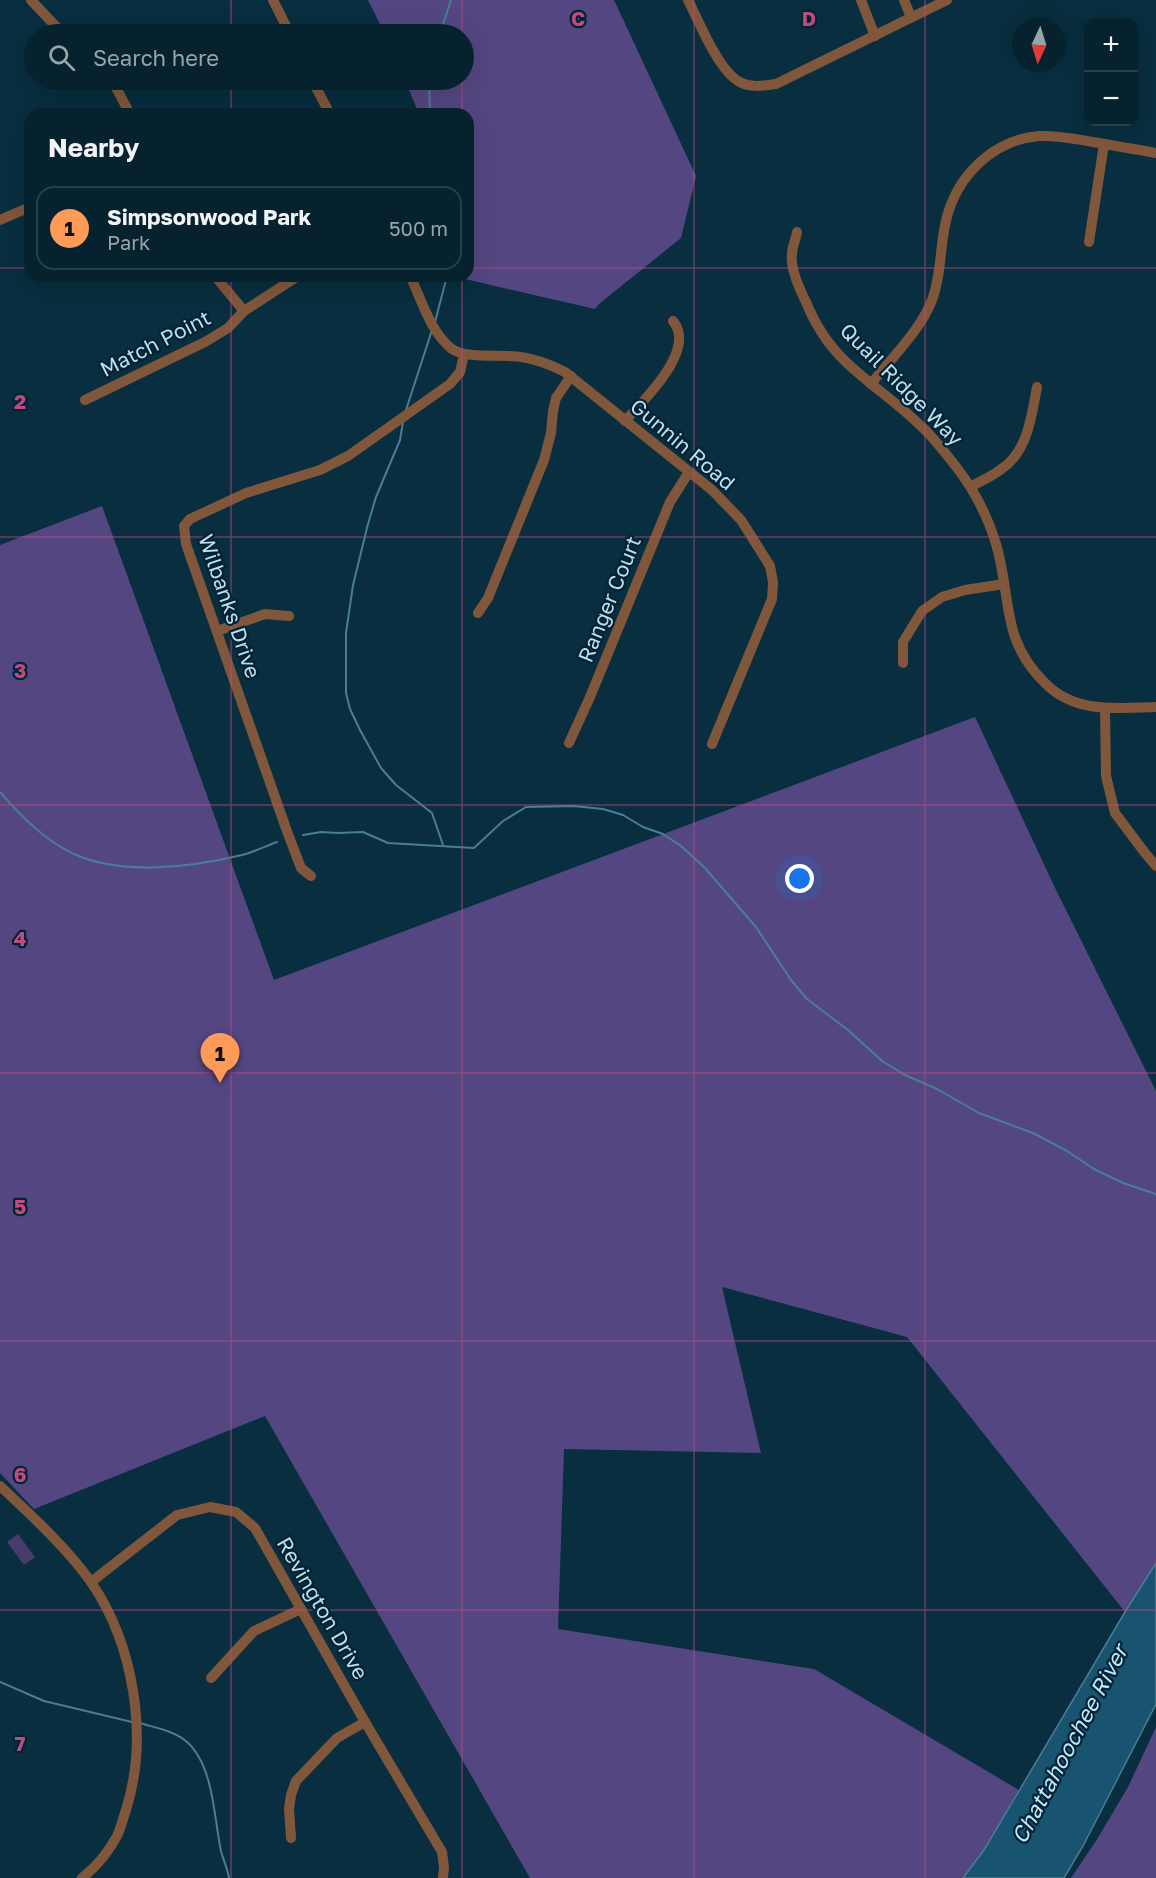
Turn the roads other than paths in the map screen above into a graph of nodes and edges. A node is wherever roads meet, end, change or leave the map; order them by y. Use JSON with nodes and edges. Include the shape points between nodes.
{"nodes":[{"id":1,"x":31,"y":0,"type":"edge"},
{"id":2,"x":273,"y":0,"type":"edge"},
{"id":3,"x":688,"y":0,"type":"edge"},
{"id":4,"x":861,"y":0,"type":"edge"},
{"id":5,"x":904,"y":0,"type":"edge"},
{"id":6,"x":947,"y":0,"type":"edge"},
{"id":7,"x":911,"y":17,"type":"junction"},
{"id":8,"x":54,"y":24,"type":"edge"},
{"id":9,"x":285,"y":24,"type":"edge"},
{"id":10,"x":875,"y":36,"type":"junction"},
{"id":11,"x":117,"y":90,"type":"edge"},
{"id":12,"x":317,"y":90,"type":"edge"},
{"id":13,"x":127,"y":108,"type":"edge"},
{"id":14,"x":327,"y":108,"type":"edge"},
{"id":15,"x":1104,"y":144,"type":"junction"},
{"id":16,"x":1156,"y":153,"type":"edge"},
{"id":17,"x":24,"y":210,"type":"edge"},
{"id":18,"x":0,"y":220,"type":"edge"},
{"id":19,"x":797,"y":232,"type":"dead end"},
{"id":20,"x":1089,"y":242,"type":"dead end"},
{"id":21,"x":220,"y":282,"type":"edge"},
{"id":22,"x":289,"y":282,"type":"edge"},
{"id":23,"x":413,"y":282,"type":"edge"},
{"id":24,"x":244,"y":311,"type":"junction"},
{"id":25,"x":673,"y":321,"type":"dead end"},
{"id":26,"x":464,"y":354,"type":"junction"},
{"id":27,"x":572,"y":376,"type":"junction"},
{"id":28,"x":871,"y":384,"type":"junction"},
{"id":29,"x":1037,"y":387,"type":"dead end"},
{"id":30,"x":85,"y":400,"type":"dead end"},
{"id":31,"x":625,"y":421,"type":"junction"},
{"id":32,"x":689,"y":471,"type":"junction"},
{"id":33,"x":971,"y":487,"type":"junction"},
{"id":34,"x":1004,"y":584,"type":"junction"},
{"id":35,"x":478,"y":613,"type":"dead end"},
{"id":36,"x":289,"y":616,"type":"dead end"},
{"id":37,"x":218,"y":631,"type":"junction"},
{"id":38,"x":903,"y":663,"type":"dead end"},
{"id":39,"x":1156,"y":706,"type":"edge"},
{"id":40,"x":1105,"y":709,"type":"junction"},
{"id":41,"x":569,"y":743,"type":"dead end"},
{"id":42,"x":712,"y":744,"type":"dead end"},
{"id":43,"x":1156,"y":866,"type":"edge"},
{"id":44,"x":312,"y":876,"type":"dead end"},
{"id":45,"x":0,"y":1486,"type":"edge"},
{"id":46,"x":91,"y":1582,"type":"junction"},
{"id":47,"x":301,"y":1609,"type":"junction"},
{"id":48,"x":211,"y":1678,"type":"dead end"},
{"id":49,"x":365,"y":1722,"type":"junction"},
{"id":50,"x":291,"y":1838,"type":"dead end"},
{"id":51,"x":82,"y":1878,"type":"edge"},
{"id":52,"x":443,"y":1878,"type":"edge"}],
"edges":[{"from":1,"to":8,"type":"street"},
{"from":2,"to":9,"type":"street"},
{"from":3,"to":10,"type":"street","via":[[724,70],[739,82],[757,86],[776,84]]},
{"from":4,"to":10,"type":"street"},
{"from":5,"to":7,"type":"street"},
{"from":6,"to":7,"type":"street"},
{"from":7,"to":10,"type":"street"},
{"from":11,"to":13,"type":"street"},
{"from":12,"to":14,"type":"street"},
{"from":15,"to":16,"type":"street"},
{"from":15,"to":20,"type":"street"},
{"from":15,"to":28,"type":"street","via":[[1037,136],[997,149],[964,178],[948,213],[933,299],[923,319]]},
{"from":17,"to":18,"type":"street"},
{"from":19,"to":28,"type":"street","name":"Quail Ridge Way","via":[[791,255],[810,311],[832,347]]},
{"from":21,"to":24,"type":"street"},
{"from":22,"to":24,"type":"street","name":"Match Point"},
{"from":23,"to":26,"type":"street","via":[[434,326],[454,351]]},
{"from":24,"to":30,"type":"street","name":"Match Point","via":[[228,328],[205,342]]},
{"from":25,"to":31,"type":"street","via":[[679,343],[671,365]]},
{"from":26,"to":27,"type":"street","name":"Gunnin Road","via":[[519,356],[543,361]]},
{"from":26,"to":37,"type":"street","name":"Wilbanks Drive","via":[[460,372],[450,384],[348,456],[320,470],[246,493],[190,519],[184,526],[186,544]]},
{"from":27,"to":31,"type":"street","name":"Gunnin Road"},
{"from":27,"to":35,"type":"street","via":[[556,398],[544,460],[488,598]]},
{"from":28,"to":33,"type":"street","name":"Quail Ridge Way","via":[[922,427]]},
{"from":29,"to":33,"type":"street","via":[[1023,446],[1000,470]]},
{"from":31,"to":32,"type":"street","name":"Gunnin Road"},
{"from":32,"to":41,"type":"street","name":"Ranger Court","via":[[670,502]]},
{"from":32,"to":42,"type":"street","name":"Gunnin Road","via":[[741,520],[770,566],[773,582],[772,599]]},
{"from":33,"to":34,"type":"street","name":"Quail Ridge Way","via":[[997,545]]},
{"from":34,"to":38,"type":"street","via":[[942,597],[922,611],[903,642]]},
{"from":34,"to":40,"type":"street","name":"Quail Ridge Way","via":[[1016,644],[1027,662],[1045,684],[1061,695]]},
{"from":36,"to":37,"type":"street","via":[[266,614]]},
{"from":37,"to":44,"type":"street","name":"Wilbanks Drive","via":[[301,868]]},
{"from":39,"to":40,"type":"street","name":"Quail Ridge Way"},
{"from":40,"to":43,"type":"street","via":[[1106,776],[1115,813]]},
{"from":45,"to":46,"type":"street"},
{"from":46,"to":47,"type":"street","name":"Revington Drive","via":[[177,1515],[210,1507],[236,1512],[255,1528]]},
{"from":46,"to":51,"type":"street","via":[[117,1631],[126,1659],[133,1685],[137,1750],[135,1779],[118,1835]]},
{"from":47,"to":48,"type":"street","via":[[254,1631]]},
{"from":47,"to":49,"type":"street","name":"Revington Drive"},
{"from":49,"to":50,"type":"street","via":[[337,1738],[296,1781],[289,1809]]},
{"from":49,"to":52,"type":"street","name":"Revington Drive","via":[[442,1852]]}]}
